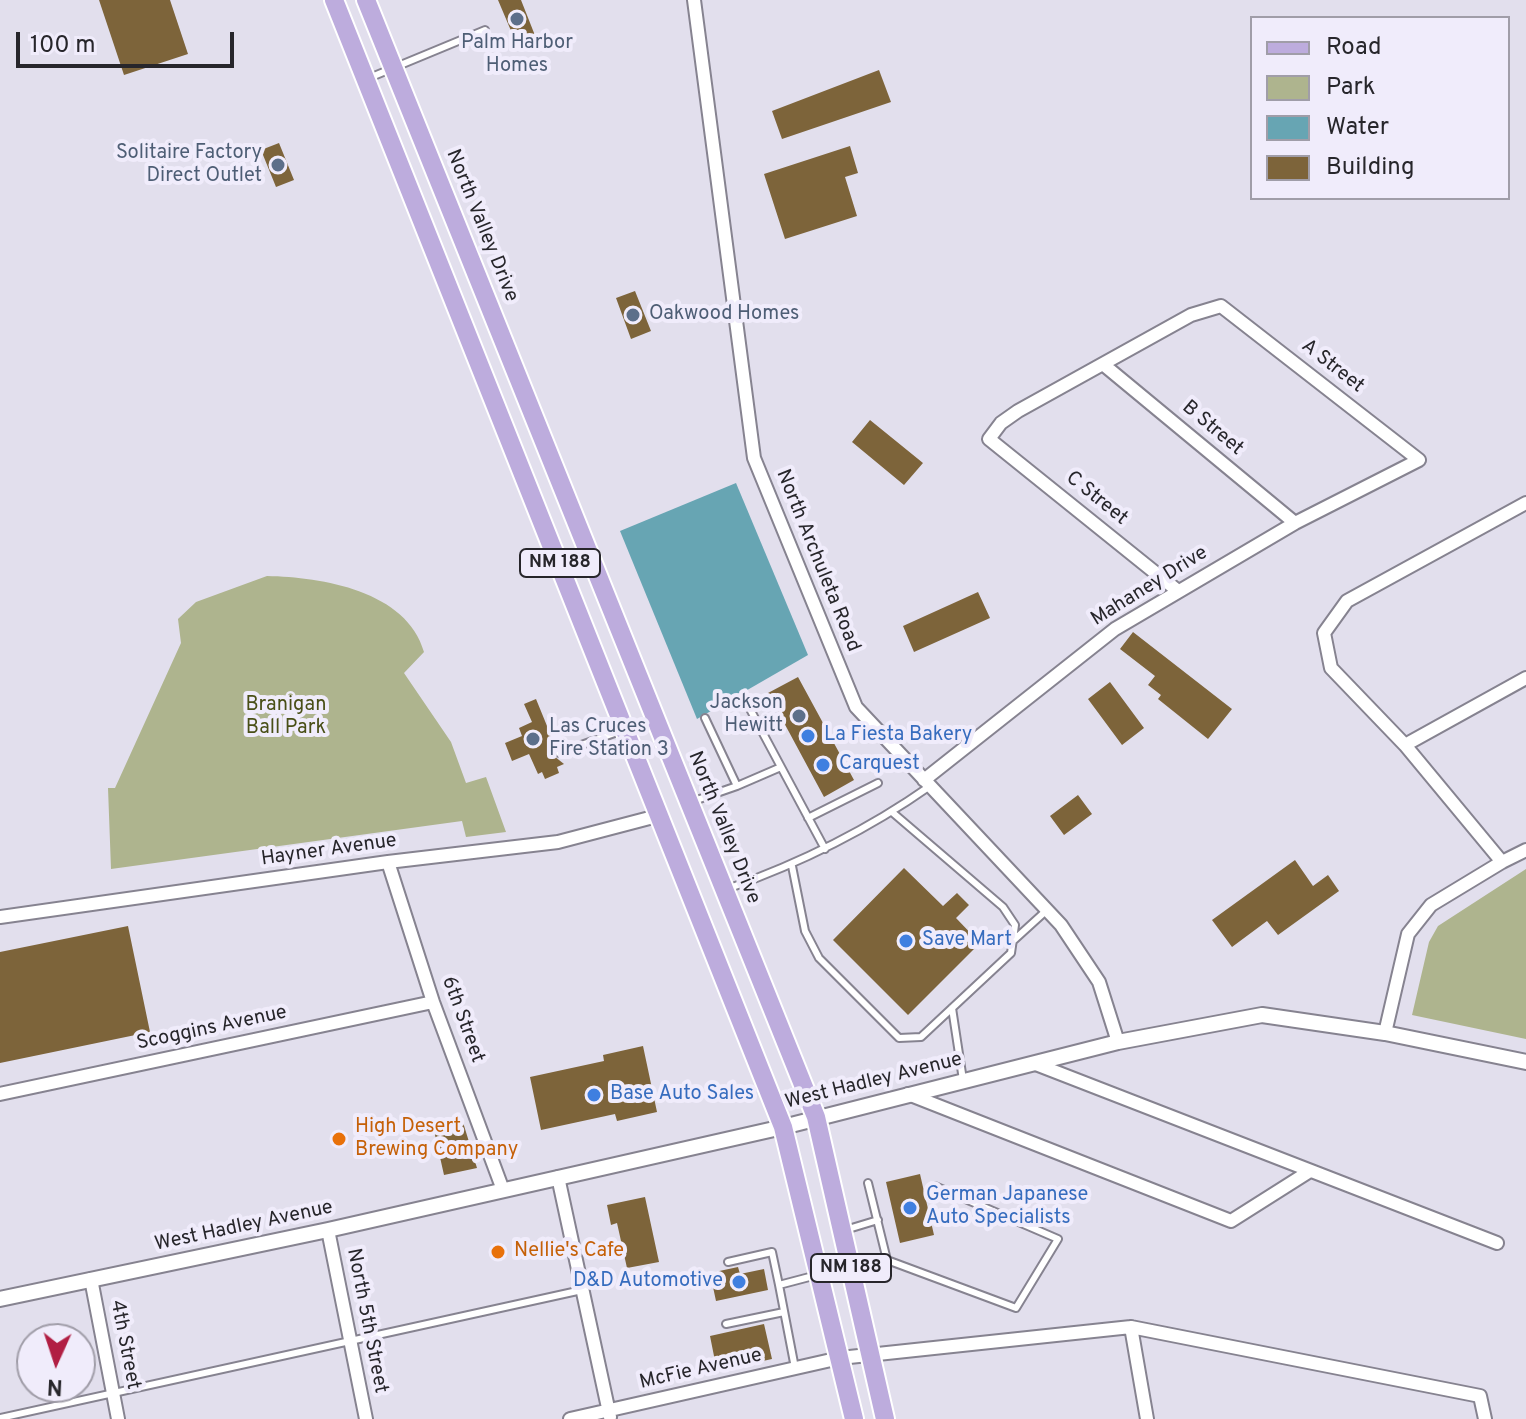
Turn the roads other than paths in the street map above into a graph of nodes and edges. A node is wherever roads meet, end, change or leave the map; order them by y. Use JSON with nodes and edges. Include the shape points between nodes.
{"nodes":[{"id":1,"x":334,"y":0,"type":"edge"},
{"id":2,"x":366,"y":0,"type":"edge"},
{"id":3,"x":694,"y":0,"type":"edge"},
{"id":4,"x":485,"y":30,"type":"dead end"},
{"id":5,"x":394,"y":68,"type":"junction"},
{"id":6,"x":366,"y":80,"type":"junction"},
{"id":7,"x":1104,"y":365,"type":"junction"},
{"id":8,"x":1419,"y":460,"type":"joint"},
{"id":9,"x":1526,"y":503,"type":"edge"},
{"id":10,"x":1295,"y":523,"type":"junction"},
{"id":11,"x":1178,"y":591,"type":"junction"},
{"id":12,"x":1526,"y":678,"type":"edge"},
{"id":13,"x":743,"y":696,"type":"dead end"},
{"id":14,"x":705,"y":718,"type":"dead end"},
{"id":15,"x":627,"y":729,"type":"junction"},
{"id":16,"x":1405,"y":745,"type":"junction"},
{"id":17,"x":559,"y":753,"type":"dead end"},
{"id":18,"x":781,"y":767,"type":"junction"},
{"id":19,"x":878,"y":783,"type":"dead end"},
{"id":20,"x":927,"y":783,"type":"junction"},
{"id":21,"x":737,"y":786,"type":"junction"},
{"id":22,"x":689,"y":803,"type":"junction"},
{"id":23,"x":892,"y":812,"type":"junction"},
{"id":24,"x":661,"y":815,"type":"junction"},
{"id":25,"x":808,"y":818,"type":"junction"},
{"id":26,"x":825,"y":849,"type":"junction"},
{"id":27,"x":1526,"y":850,"type":"edge"},
{"id":28,"x":388,"y":862,"type":"junction"},
{"id":29,"x":1502,"y":862,"type":"junction"},
{"id":30,"x":792,"y":866,"type":"junction"},
{"id":31,"x":724,"y":891,"type":"junction"},
{"id":32,"x":1047,"y":910,"type":"junction"},
{"id":33,"x":0,"y":917,"type":"edge"},
{"id":34,"x":1014,"y":940,"type":"junction"},
{"id":35,"x":433,"y":1002,"type":"junction"},
{"id":36,"x":952,"y":1008,"type":"junction"},
{"id":37,"x":1385,"y":1033,"type":"junction"},
{"id":38,"x":1118,"y":1042,"type":"junction"},
{"id":39,"x":1526,"y":1062,"type":"edge"},
{"id":40,"x":1033,"y":1063,"type":"junction"},
{"id":41,"x":963,"y":1080,"type":"junction"},
{"id":42,"x":907,"y":1093,"type":"junction"},
{"id":43,"x":0,"y":1094,"type":"edge"},
{"id":44,"x":816,"y":1117,"type":"junction"},
{"id":45,"x":783,"y":1127,"type":"junction"},
{"id":46,"x":1310,"y":1171,"type":"junction"},
{"id":47,"x":558,"y":1177,"type":"junction"},
{"id":48,"x":868,"y":1183,"type":"dead end"},
{"id":49,"x":935,"y":1186,"type":"dead end"},
{"id":50,"x":503,"y":1190,"type":"junction"},
{"id":51,"x":878,"y":1220,"type":"junction"},
{"id":52,"x":328,"y":1230,"type":"junction"},
{"id":53,"x":842,"y":1231,"type":"junction"},
{"id":54,"x":1497,"y":1243,"type":"dead end"},
{"id":55,"x":728,"y":1262,"type":"dead end"},
{"id":56,"x":819,"y":1275,"type":"junction"},
{"id":57,"x":91,"y":1279,"type":"junction"},
{"id":58,"x":779,"y":1285,"type":"junction"},
{"id":59,"x":582,"y":1290,"type":"junction"},
{"id":60,"x":0,"y":1299,"type":"edge"},
{"id":61,"x":784,"y":1312,"type":"junction"},
{"id":62,"x":726,"y":1324,"type":"dead end"},
{"id":63,"x":1131,"y":1327,"type":"junction"},
{"id":64,"x":350,"y":1341,"type":"junction"},
{"id":65,"x":870,"y":1353,"type":"junction"},
{"id":66,"x":840,"y":1358,"type":"junction"},
{"id":67,"x":795,"y":1368,"type":"junction"},
{"id":68,"x":114,"y":1395,"type":"junction"},
{"id":69,"x":609,"y":1415,"type":"edge"},
{"id":70,"x":0,"y":1418,"type":"edge"},
{"id":71,"x":118,"y":1419,"type":"edge"},
{"id":72,"x":366,"y":1419,"type":"edge"},
{"id":73,"x":570,"y":1419,"type":"edge"},
{"id":74,"x":854,"y":1419,"type":"edge"},
{"id":75,"x":885,"y":1419,"type":"edge"},
{"id":76,"x":1147,"y":1419,"type":"edge"},
{"id":77,"x":1485,"y":1419,"type":"edge"}],
"edges":[{"from":1,"to":6,"type":"main road","number":"NM 188"},
{"from":2,"to":5,"type":"main road","name":"North Valley Drive","number":"NM 188"},
{"from":3,"to":20,"type":"street","name":"North Archuleta Road","via":[[754,458],[856,707]]},
{"from":4,"to":5,"type":"lane"},
{"from":5,"to":6,"type":"lane"},
{"from":5,"to":22,"type":"main road","name":"North Valley Drive","number":"NM 188"},
{"from":6,"to":15,"type":"main road","number":"NM 188"},
{"from":7,"to":8,"type":"street","name":"A Street","via":[[1191,315],[1221,306]]},
{"from":7,"to":10,"type":"street","name":"B Street"},
{"from":7,"to":11,"type":"street","name":"C Street","via":[[1018,411],[989,439]]},
{"from":8,"to":10,"type":"street","name":"Mahaney Drive"},
{"from":9,"to":16,"type":"street","via":[[1347,601],[1324,633],[1331,668]]},
{"from":10,"to":11,"type":"street","name":"Mahaney Drive"},
{"from":11,"to":20,"type":"street","name":"Mahaney Drive","via":[[1115,629]]},
{"from":12,"to":16,"type":"street"},
{"from":13,"to":18,"type":"lane"},
{"from":14,"to":21,"type":"lane"},
{"from":15,"to":17,"type":"lane"},
{"from":15,"to":24,"type":"main road","number":"NM 188"},
{"from":16,"to":29,"type":"street"},
{"from":18,"to":21,"type":"lane"},
{"from":18,"to":25,"type":"lane"},
{"from":19,"to":25,"type":"lane"},
{"from":20,"to":23,"type":"lane"},
{"from":20,"to":32,"type":"street","name":"North Archuleta Road"},
{"from":21,"to":22,"type":"lane"},
{"from":22,"to":31,"type":"main road","name":"North Valley Drive","number":"NM 188"},
{"from":23,"to":26,"type":"lane"},
{"from":23,"to":34,"type":"lane","via":[[1003,907],[1015,925]]},
{"from":24,"to":28,"type":"street","name":"Hayner Avenue","via":[[558,842]]},
{"from":24,"to":45,"type":"main road","number":"NM 188"},
{"from":25,"to":26,"type":"lane"},
{"from":26,"to":30,"type":"lane"},
{"from":27,"to":29,"type":"street"},
{"from":28,"to":33,"type":"street","name":"Hayner Avenue"},
{"from":28,"to":35,"type":"street","name":"6th Street"},
{"from":29,"to":37,"type":"street","via":[[1431,905],[1408,934]]},
{"from":30,"to":31,"type":"lane"},
{"from":30,"to":36,"type":"lane","via":[[805,931],[819,958],[899,1038],[921,1037]]},
{"from":31,"to":44,"type":"main road","name":"North Valley Drive","number":"NM 188"},
{"from":32,"to":34,"type":"lane"},
{"from":32,"to":38,"type":"street","name":"North Archuleta Road","via":[[1099,982]]},
{"from":34,"to":36,"type":"lane","via":[[1011,953]]},
{"from":35,"to":43,"type":"street","name":"Scoggins Avenue"},
{"from":35,"to":50,"type":"street","name":"6th Street"},
{"from":36,"to":41,"type":"lane"},
{"from":37,"to":38,"type":"street","name":"West Hadley Avenue","via":[[1262,1015]]},
{"from":37,"to":39,"type":"street","name":"West Hadley Avenue"},
{"from":38,"to":40,"type":"street","name":"West Hadley Avenue"},
{"from":40,"to":41,"type":"street","name":"West Hadley Avenue"},
{"from":40,"to":46,"type":"street"},
{"from":41,"to":42,"type":"street","name":"West Hadley Avenue"},
{"from":42,"to":44,"type":"street","name":"West Hadley Avenue"},
{"from":42,"to":46,"type":"street","via":[[1231,1221]]},
{"from":44,"to":45,"type":"street","name":"West Hadley Avenue"},
{"from":44,"to":53,"type":"main road","name":"North Valley Drive","number":"NM 188"},
{"from":45,"to":47,"type":"street","name":"West Hadley Avenue"},
{"from":45,"to":56,"type":"main road","number":"NM 188"},
{"from":46,"to":54,"type":"street"},
{"from":47,"to":50,"type":"street","name":"West Hadley Avenue"},
{"from":47,"to":59,"type":"street"},
{"from":48,"to":51,"type":"lane"},
{"from":49,"to":51,"type":"lane","via":[[1058,1239],[1016,1308],[887,1260]]},
{"from":50,"to":52,"type":"street","name":"West Hadley Avenue"},
{"from":51,"to":53,"type":"lane"},
{"from":52,"to":57,"type":"street","name":"West Hadley Avenue"},
{"from":52,"to":64,"type":"street","name":"North 5th Street"},
{"from":53,"to":65,"type":"main road","name":"North Valley Drive","number":"NM 188"},
{"from":55,"to":58,"type":"lane","via":[[772,1252]]},
{"from":56,"to":58,"type":"lane"},
{"from":56,"to":66,"type":"main road","number":"NM 188"},
{"from":57,"to":60,"type":"street","name":"West Hadley Avenue"},
{"from":57,"to":68,"type":"street","name":"4th Street"},
{"from":58,"to":61,"type":"lane"},
{"from":59,"to":64,"type":"lane"},
{"from":59,"to":69,"type":"street"},
{"from":61,"to":62,"type":"lane"},
{"from":61,"to":67,"type":"lane"},
{"from":63,"to":65,"type":"street","name":"McFie Avenue"},
{"from":63,"to":76,"type":"street"},
{"from":63,"to":77,"type":"street","name":"McFie Avenue","via":[[1480,1396]]},
{"from":64,"to":68,"type":"lane"},
{"from":64,"to":72,"type":"street","name":"North 5th Street"},
{"from":65,"to":66,"type":"street","name":"McFie Avenue"},
{"from":65,"to":75,"type":"main road","name":"North Valley Drive","number":"NM 188"},
{"from":66,"to":67,"type":"street","name":"McFie Avenue"},
{"from":66,"to":74,"type":"main road","number":"NM 188"},
{"from":67,"to":69,"type":"street","name":"McFie Avenue"},
{"from":68,"to":70,"type":"lane"},
{"from":68,"to":71,"type":"street","name":"4th Street"},
{"from":69,"to":73,"type":"street","name":"McFie Avenue"}]}
